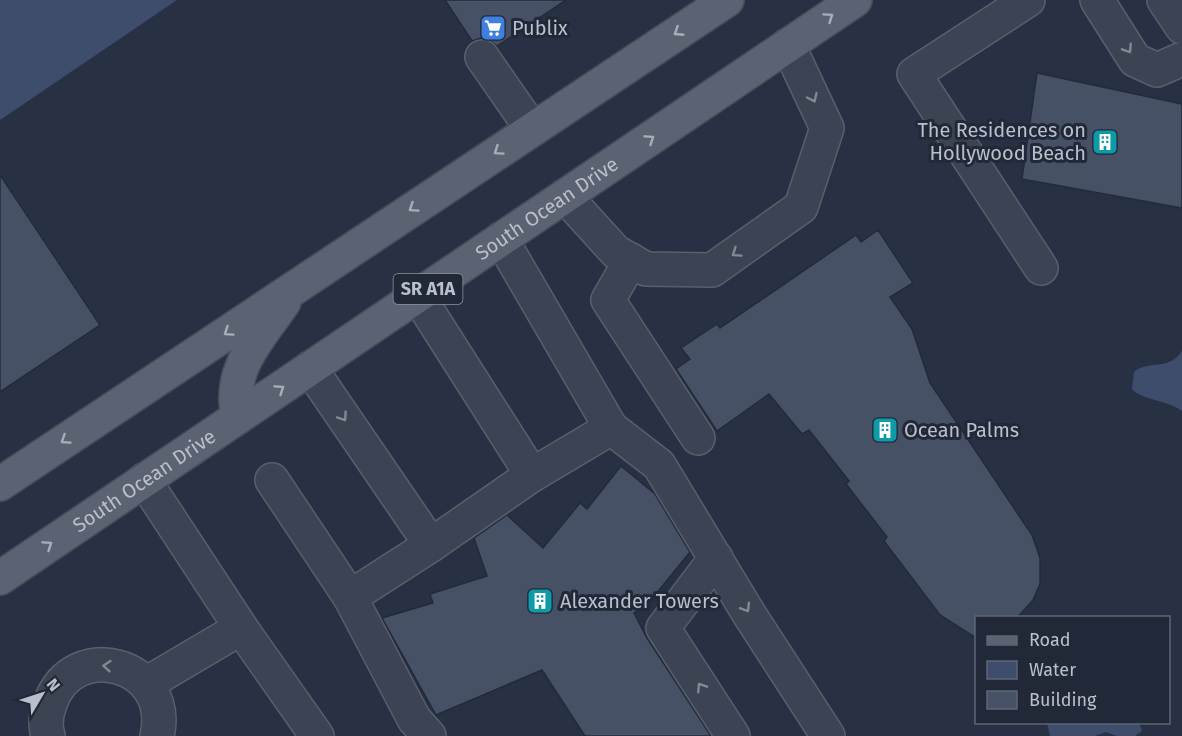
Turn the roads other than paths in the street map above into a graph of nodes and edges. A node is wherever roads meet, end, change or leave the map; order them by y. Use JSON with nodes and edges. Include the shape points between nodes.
{"nodes":[{"id":1,"x":728,"y":0,"type":"edge"},
{"id":2,"x":855,"y":0,"type":"edge"},
{"id":3,"x":1028,"y":0,"type":"edge"},
{"id":4,"x":1097,"y":0,"type":"edge"},
{"id":5,"x":1164,"y":0,"type":"edge"},
{"id":6,"x":1182,"y":27,"type":"edge"},
{"id":7,"x":788,"y":45,"type":"junction"},
{"id":8,"x":482,"y":57,"type":"dead end"},
{"id":9,"x":1182,"y":59,"type":"edge"},
{"id":10,"x":532,"y":129,"type":"junction"},
{"id":11,"x":566,"y":196,"type":"junction"},
{"id":12,"x":501,"y":239,"type":"junction"},
{"id":13,"x":630,"y":260,"type":"junction"},
{"id":14,"x":1041,"y":268,"type":"dead end"},
{"id":15,"x":294,"y":288,"type":"junction"},
{"id":16,"x":418,"y":296,"type":"junction"},
{"id":17,"x":310,"y":368,"type":"junction"},
{"id":18,"x":238,"y":417,"type":"junction"},
{"id":19,"x":612,"y":428,"type":"junction"},
{"id":20,"x":698,"y":438,"type":"dead end"},
{"id":21,"x":532,"y":476,"type":"junction"},
{"id":22,"x":144,"y":480,"type":"junction"},
{"id":23,"x":272,"y":480,"type":"dead end"},
{"id":24,"x":0,"y":484,"type":"edge"},
{"id":25,"x":431,"y":545,"type":"junction"},
{"id":26,"x":716,"y":558,"type":"junction"},
{"id":27,"x":0,"y":578,"type":"edge"},
{"id":28,"x":350,"y":597,"type":"junction"},
{"id":29,"x":241,"y":628,"type":"junction"},
{"id":30,"x":146,"y":684,"type":"junction"},
{"id":31,"x":48,"y":736,"type":"edge"},
{"id":32,"x":157,"y":736,"type":"edge"},
{"id":33,"x":316,"y":736,"type":"edge"},
{"id":34,"x":429,"y":736,"type":"edge"},
{"id":35,"x":733,"y":736,"type":"edge"},
{"id":36,"x":828,"y":736,"type":"edge"}],
"edges":[{"from":1,"to":10,"type":"main road","one_way":true},
{"from":7,"to":2,"type":"main road","name":"South Ocean Drive","number":"SR A1A","one_way":true},
{"from":3,"to":14,"type":"lane","via":[[914,74]]},
{"from":4,"to":9,"type":"lane","one_way":true,"via":[[1135,60],[1157,70]]},
{"from":5,"to":6,"type":"lane"},
{"from":11,"to":7,"type":"main road","name":"South Ocean Drive","number":"SR A1A","one_way":true},
{"from":7,"to":13,"type":"lane","one_way":true,"via":[[827,128],[801,207],[712,270],[646,269]]},
{"from":8,"to":10,"type":"lane"},
{"from":10,"to":15,"type":"main road","one_way":true},
{"from":11,"to":12,"type":"main road","name":"South Ocean Drive","number":"SR A1A"},
{"from":11,"to":13,"type":"lane","via":[[616,252]]},
{"from":12,"to":16,"type":"main road","name":"South Ocean Drive","number":"SR A1A"},
{"from":12,"to":19,"type":"lane"},
{"from":13,"to":20,"type":"lane","via":[[608,300]]},
{"from":15,"to":18,"type":"main road","via":[[241,367],[234,398]]},
{"from":15,"to":24,"type":"main road","one_way":true},
{"from":16,"to":17,"type":"main road","name":"South Ocean Drive","number":"SR A1A"},
{"from":16,"to":21,"type":"lane"},
{"from":18,"to":17,"type":"main road","name":"South Ocean Drive","number":"SR A1A","one_way":true},
{"from":17,"to":25,"type":"lane","one_way":true},
{"from":18,"to":22,"type":"main road","name":"South Ocean Drive","number":"SR A1A"},
{"from":19,"to":21,"type":"lane"},
{"from":19,"to":26,"type":"lane","via":[[659,465]]},
{"from":21,"to":25,"type":"lane"},
{"from":27,"to":22,"type":"main road","name":"South Ocean Drive","number":"SR A1A","one_way":true},
{"from":22,"to":29,"type":"lane"},
{"from":23,"to":28,"type":"lane"},
{"from":25,"to":28,"type":"lane"},
{"from":35,"to":26,"type":"lane","one_way":true,"via":[[663,627]]},
{"from":26,"to":36,"type":"lane","one_way":true},
{"from":28,"to":34,"type":"lane","via":[[414,718]]},
{"from":29,"to":30,"type":"lane"},
{"from":29,"to":33,"type":"lane"},
{"from":30,"to":31,"type":"lane","one_way":true,"via":[[132,672],[115,666],[79,670],[64,680],[53,695],[47,712]]},
{"from":30,"to":32,"type":"lane","via":[[157,701],[161,720]]}]}
